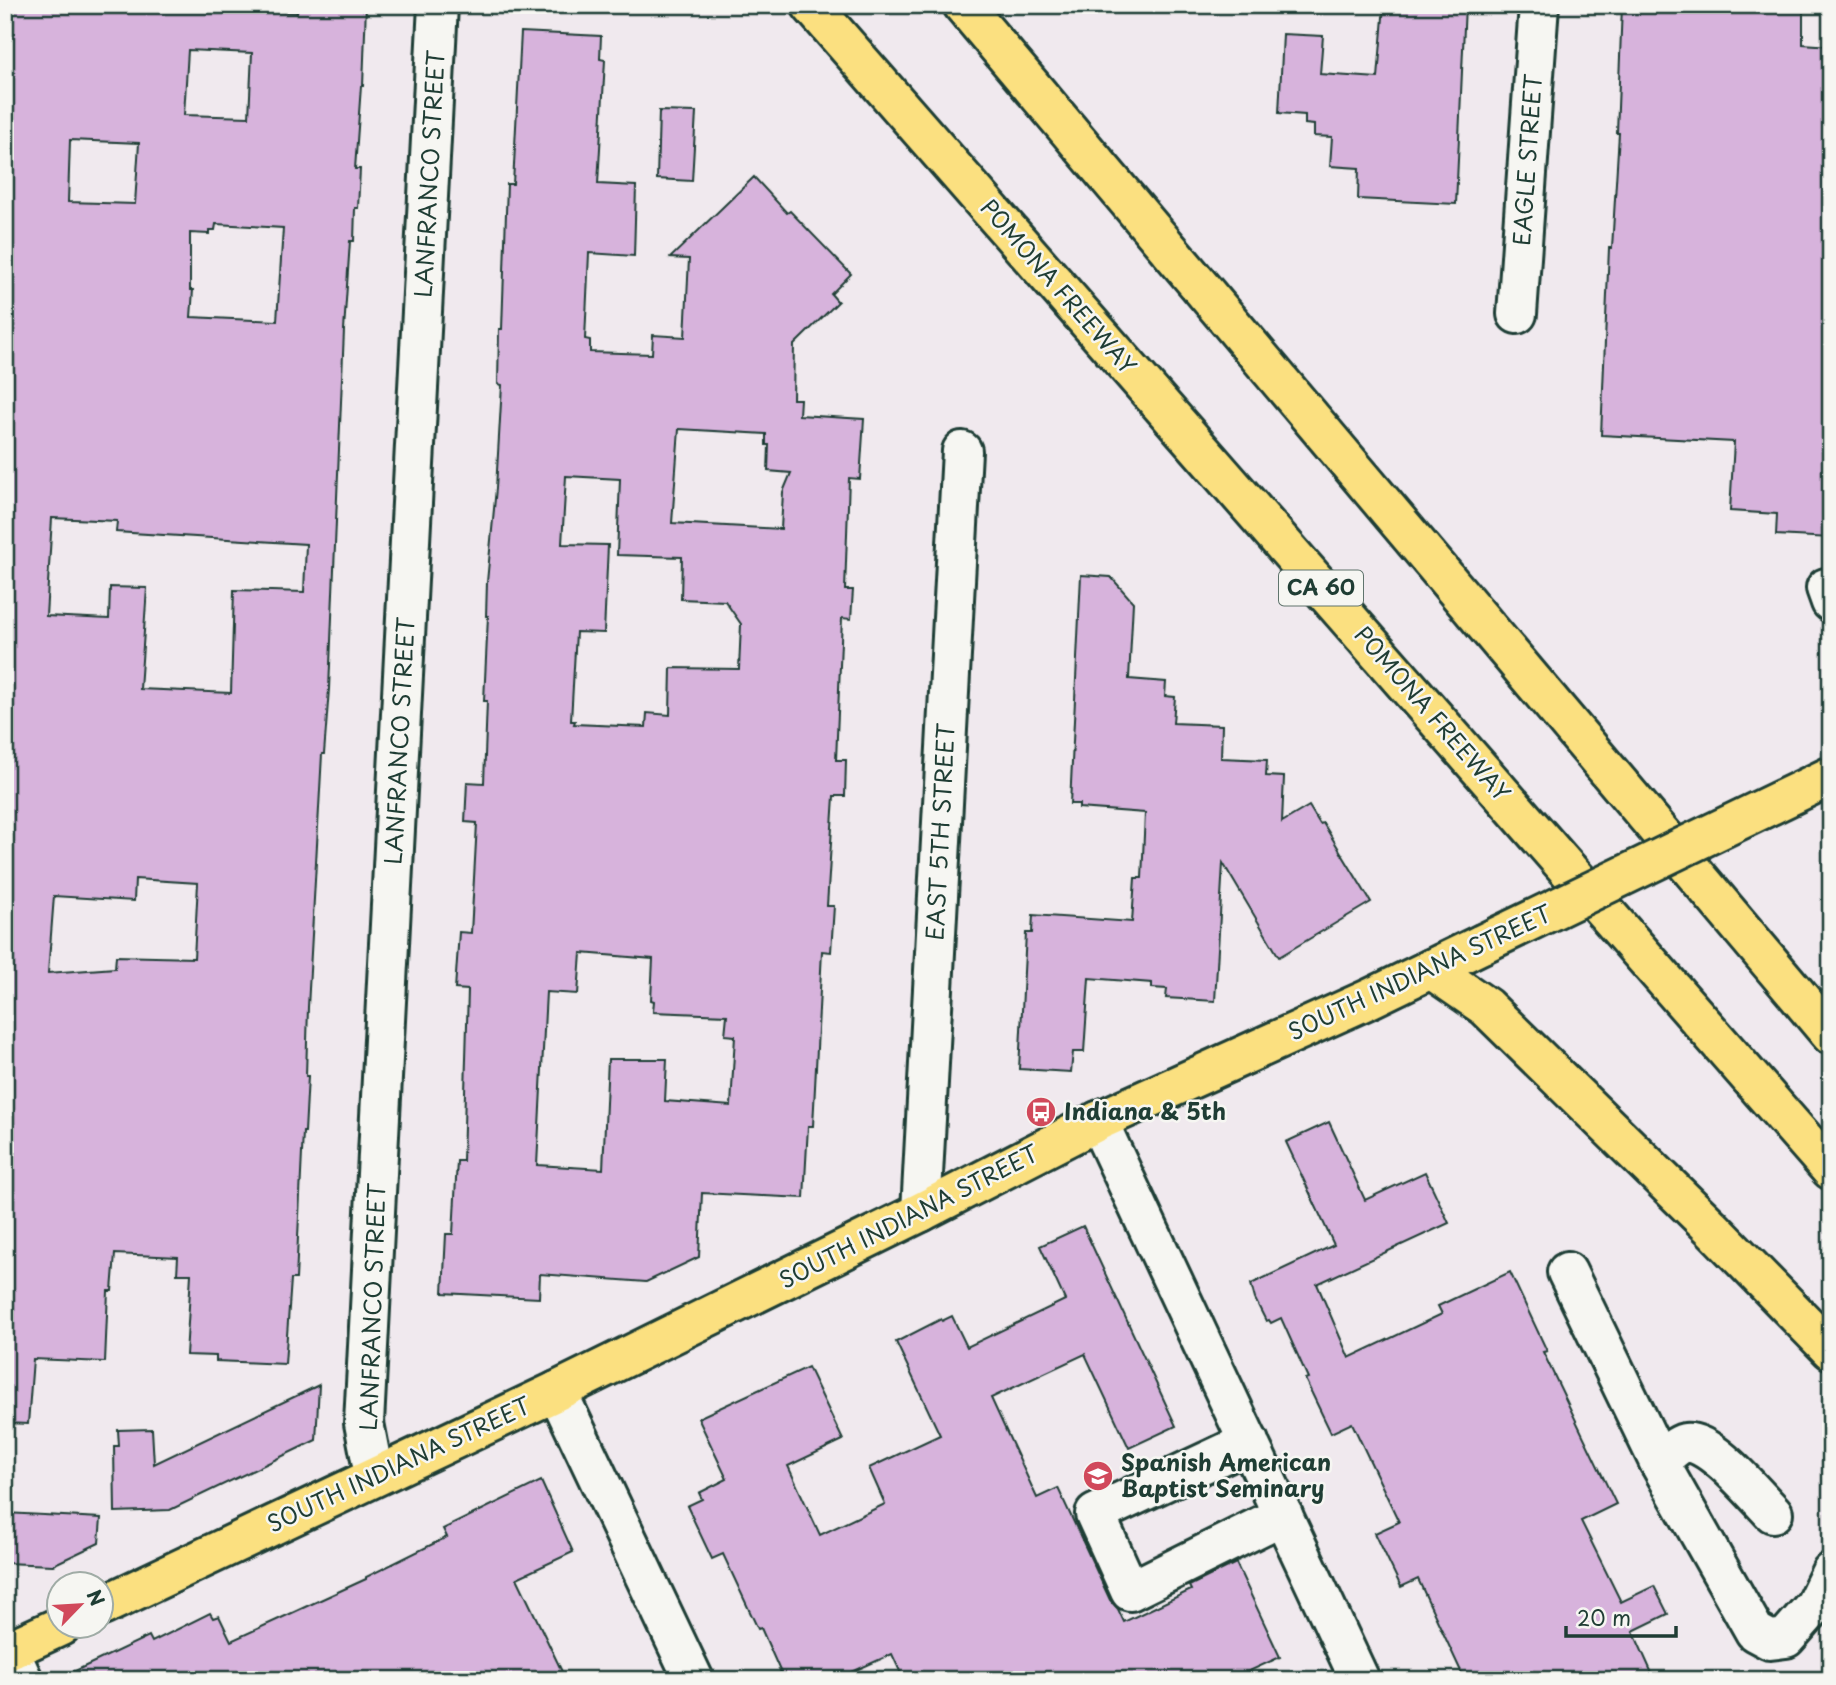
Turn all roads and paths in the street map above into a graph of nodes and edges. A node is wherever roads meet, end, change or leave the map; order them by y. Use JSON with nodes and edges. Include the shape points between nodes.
{"nodes":[{"id":1,"x":438,"y":5,"type":"edge"},
{"id":2,"x":811,"y":5,"type":"edge"},
{"id":3,"x":1539,"y":5,"type":"edge"},
{"id":4,"x":970,"y":11,"type":"edge"},
{"id":5,"x":1517,"y":314,"type":"dead end"},
{"id":6,"x":962,"y":451,"type":"dead end"},
{"id":7,"x":1831,"y":776,"type":"edge"},
{"id":8,"x":1431,"y":969,"type":"junction"},
{"id":9,"x":1831,"y":1035,"type":"edge"},
{"id":10,"x":1097,"y":1121,"type":"junction"},
{"id":11,"x":1831,"y":1170,"type":"edge"},
{"id":12,"x":921,"y":1212,"type":"junction"},
{"id":13,"x":1566,"y":1272,"type":"dead end"},
{"id":14,"x":1831,"y":1350,"type":"edge"},
{"id":15,"x":557,"y":1391,"type":"junction"},
{"id":16,"x":1249,"y":1442,"type":"junction"},
{"id":17,"x":1658,"y":1462,"type":"junction"},
{"id":18,"x":374,"y":1475,"type":"junction"},
{"id":19,"x":1773,"y":1513,"type":"dead end"},
{"id":20,"x":1283,"y":1515,"type":"junction"},
{"id":21,"x":1831,"y":1572,"type":"edge"},
{"id":22,"x":116,"y":1599,"type":"edge"},
{"id":23,"x":46,"y":1637,"type":"edge"},
{"id":24,"x":13,"y":1661,"type":"edge"},
{"id":25,"x":694,"y":1680,"type":"edge"},
{"id":26,"x":1360,"y":1680,"type":"edge"}],
"edges":[{"from":1,"to":18,"type":"street","name":"LANFRANCO STREET","via":[[365,1423]]},
{"from":2,"to":11,"type":"main road","name":"POMONA FREEWAY","number":"CA 60"},
{"from":3,"to":5,"type":"street","name":"EAGLE STREET"},
{"from":4,"to":9,"type":"main road"},
{"from":6,"to":12,"type":"street","name":"EAST 5TH STREET"},
{"from":7,"to":8,"type":"main road","name":"SOUTH INDIANA STREET","bridge":true},
{"from":8,"to":10,"type":"main road","name":"SOUTH INDIANA STREET"},
{"from":8,"to":14,"type":"main road","via":[[1486,1007]]},
{"from":10,"to":12,"type":"main road","name":"SOUTH INDIANA STREET"},
{"from":10,"to":16,"type":"street"},
{"from":12,"to":15,"type":"main road","name":"SOUTH INDIANA STREET"},
{"from":13,"to":17,"type":"street"},
{"from":15,"to":18,"type":"main road","name":"SOUTH INDIANA STREET"},
{"from":15,"to":25,"type":"street"},
{"from":16,"to":20,"type":"street"},
{"from":16,"to":20,"type":"street","via":[[1095,1514],[1130,1591]]},
{"from":17,"to":19,"type":"street","via":[[1683,1444],[1697,1443]]},
{"from":17,"to":21,"type":"street","via":[[1755,1632],[1770,1640],[1786,1638],[1815,1605]]},
{"from":18,"to":22,"type":"main road","name":"SOUTH INDIANA STREET"},
{"from":20,"to":26,"type":"street"},
{"from":23,"to":24,"type":"main road"}]}
